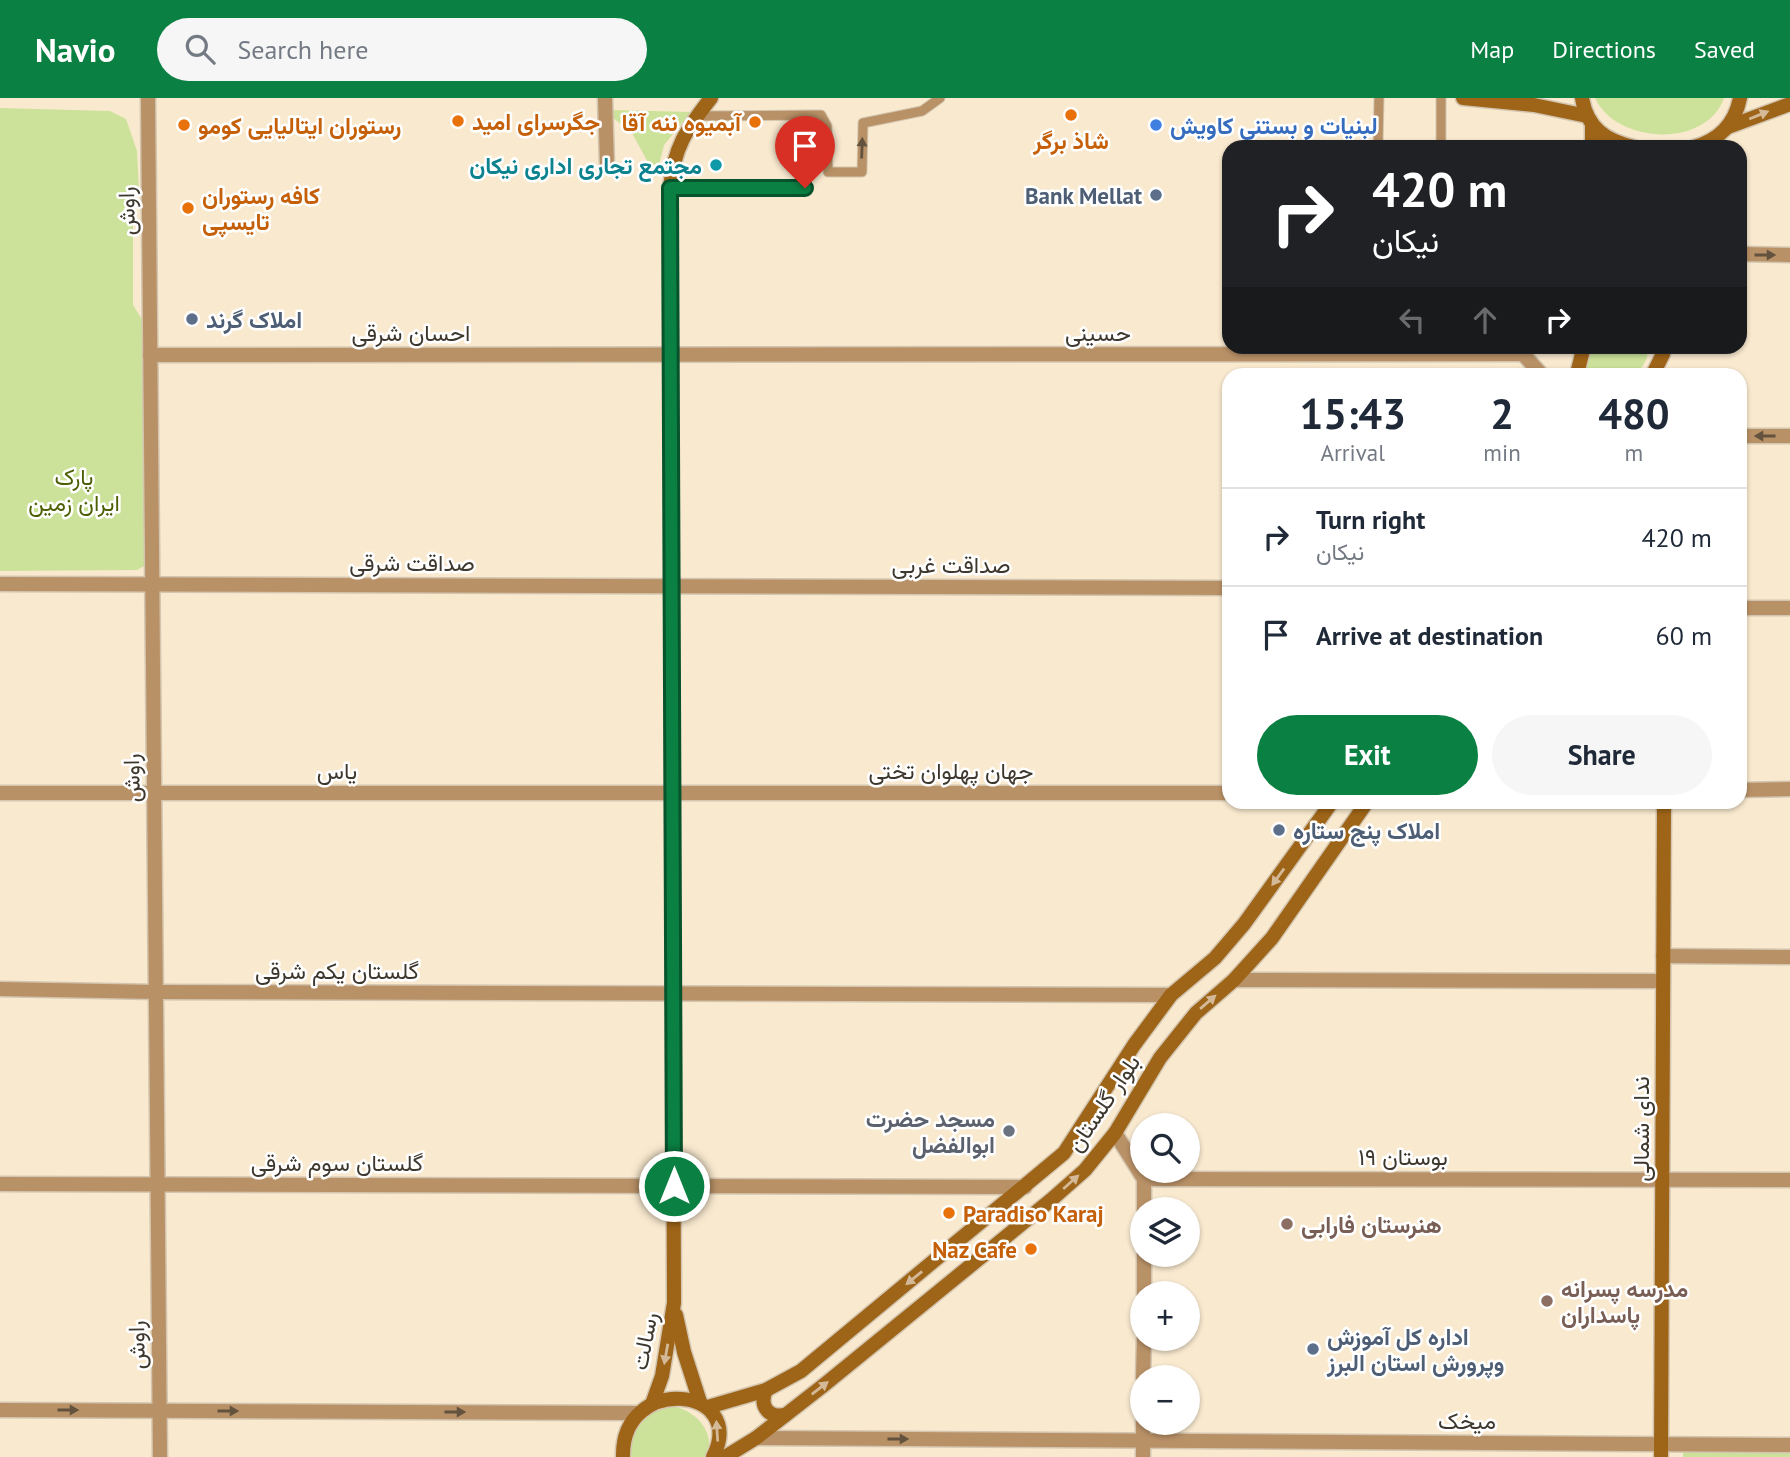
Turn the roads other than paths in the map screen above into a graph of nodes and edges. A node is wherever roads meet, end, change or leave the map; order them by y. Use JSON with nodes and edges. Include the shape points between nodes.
{"nodes":[{"id":1,"x":148,"y":98,"type":"edge"},
{"id":2,"x":605,"y":98,"type":"edge"},
{"id":3,"x":711,"y":98,"type":"edge"},
{"id":4,"x":940,"y":98,"type":"edge"},
{"id":5,"x":1379,"y":98,"type":"edge"},
{"id":6,"x":1441,"y":98,"type":"edge"},
{"id":7,"x":1463,"y":98,"type":"edge"},
{"id":8,"x":1582,"y":98,"type":"edge"},
{"id":9,"x":1740,"y":98,"type":"edge"},
{"id":10,"x":1538,"y":102,"type":"edge"},
{"id":11,"x":1790,"y":104,"type":"edge"},
{"id":12,"x":697,"y":116,"type":"junction"},
{"id":13,"x":1590,"y":121,"type":"junction"},
{"id":14,"x":1728,"y":127,"type":"junction"},
{"id":15,"x":1378,"y":140,"type":"edge"},
{"id":16,"x":1441,"y":140,"type":"edge"},
{"id":17,"x":1591,"y":140,"type":"edge"},
{"id":18,"x":1615,"y":140,"type":"edge"},
{"id":19,"x":1714,"y":140,"type":"edge"},
{"id":20,"x":607,"y":164,"type":"dead end"},
{"id":21,"x":670,"y":188,"type":"junction"},
{"id":22,"x":805,"y":188,"type":"dead end"},
{"id":23,"x":1747,"y":254,"type":"edge"},
{"id":24,"x":1790,"y":255,"type":"edge"},
{"id":25,"x":1222,"y":352,"type":"edge"},
{"id":26,"x":150,"y":355,"type":"junction"},
{"id":27,"x":672,"y":355,"type":"junction"},
{"id":28,"x":1747,"y":436,"type":"edge"},
{"id":29,"x":1790,"y":436,"type":"edge"},
{"id":30,"x":0,"y":584,"type":"edge"},
{"id":31,"x":152,"y":584,"type":"junction"},
{"id":32,"x":673,"y":586,"type":"junction"},
{"id":33,"x":1222,"y":588,"type":"edge"},
{"id":34,"x":1747,"y":608,"type":"edge"},
{"id":35,"x":1790,"y":608,"type":"edge"},
{"id":36,"x":1790,"y":789,"type":"edge"},
{"id":37,"x":1747,"y":790,"type":"edge"},
{"id":38,"x":154,"y":792,"type":"junction"},
{"id":39,"x":0,"y":793,"type":"edge"},
{"id":40,"x":673,"y":793,"type":"junction"},
{"id":41,"x":1222,"y":793,"type":"edge"},
{"id":42,"x":1327,"y":809,"type":"edge"},
{"id":43,"x":1362,"y":809,"type":"edge"},
{"id":44,"x":1664,"y":809,"type":"edge"},
{"id":45,"x":1663,"y":956,"type":"junction"},
{"id":46,"x":1790,"y":957,"type":"edge"},
{"id":47,"x":1234,"y":980,"type":"junction"},
{"id":48,"x":1663,"y":981,"type":"junction"},
{"id":49,"x":0,"y":989,"type":"edge"},
{"id":50,"x":156,"y":992,"type":"junction"},
{"id":51,"x":674,"y":993,"type":"junction"},
{"id":52,"x":1171,"y":995,"type":"junction"},
{"id":53,"x":1115,"y":1133,"type":"junction"},
{"id":54,"x":1130,"y":1157,"type":"edge"},
{"id":55,"x":1200,"y":1179,"type":"edge"},
{"id":56,"x":1662,"y":1180,"type":"junction"},
{"id":57,"x":1790,"y":1180,"type":"edge"},
{"id":58,"x":0,"y":1184,"type":"edge"},
{"id":59,"x":157,"y":1184,"type":"junction"},
{"id":60,"x":674,"y":1186,"type":"junction"},
{"id":61,"x":1025,"y":1187,"type":"junction"},
{"id":62,"x":674,"y":1303,"type":"junction"},
{"id":63,"x":766,"y":1391,"type":"junction"},
{"id":64,"x":652,"y":1404,"type":"junction"},
{"id":65,"x":704,"y":1404,"type":"junction"},
{"id":66,"x":0,"y":1410,"type":"edge"},
{"id":67,"x":159,"y":1411,"type":"junction"},
{"id":68,"x":637,"y":1413,"type":"junction"},
{"id":69,"x":785,"y":1415,"type":"junction"},
{"id":70,"x":1143,"y":1435,"type":"edge"},
{"id":71,"x":756,"y":1438,"type":"junction"},
{"id":72,"x":1143,"y":1441,"type":"junction"},
{"id":73,"x":1790,"y":1445,"type":"edge"},
{"id":74,"x":1435,"y":1450,"type":"edge"},
{"id":75,"x":1661,"y":1450,"type":"edge"},
{"id":76,"x":160,"y":1457,"type":"edge"},
{"id":77,"x":624,"y":1457,"type":"edge"},
{"id":78,"x":713,"y":1457,"type":"edge"},
{"id":79,"x":725,"y":1457,"type":"edge"},
{"id":80,"x":1143,"y":1457,"type":"edge"}],
"edges":[{"from":1,"to":26,"type":"street","name":"راوش"},
{"from":2,"to":20,"type":"street"},
{"from":3,"to":12,"type":"main road"},
{"from":12,"to":4,"type":"lane","one_way":true,"via":[[821,115],[827,126],[828,172],[862,172],[863,122],[922,111]]},
{"from":5,"to":15,"type":"lane"},
{"from":6,"to":16,"type":"lane"},
{"from":7,"to":10,"type":"main road"},
{"from":8,"to":13,"type":"main road"},
{"from":9,"to":14,"type":"main road"},
{"from":10,"to":13,"type":"main road"},
{"from":14,"to":11,"type":"main road","one_way":true},
{"from":12,"to":21,"type":"main road","via":[[678,146]]},
{"from":13,"to":17,"type":"main road"},
{"from":13,"to":18,"type":"main road"},
{"from":14,"to":19,"type":"main road"},
{"from":21,"to":22,"type":"lane"},
{"from":21,"to":27,"type":"main road"},
{"from":23,"to":24,"type":"street","one_way":true},
{"from":25,"to":27,"type":"street","name":"حسینی"},
{"from":26,"to":27,"type":"street","name":"احسان شرقی"},
{"from":26,"to":31,"type":"street","name":"راوش"},
{"from":27,"to":32,"type":"main road"},
{"from":29,"to":28,"type":"street","one_way":true},
{"from":30,"to":31,"type":"street","name":"صداقت شرقی"},
{"from":31,"to":32,"type":"street","name":"صداقت شرقی"},
{"from":31,"to":38,"type":"street","name":"راوش"},
{"from":32,"to":33,"type":"street","name":"صداقت غربی"},
{"from":32,"to":40,"type":"main road"},
{"from":34,"to":35,"type":"street"},
{"from":36,"to":37,"type":"street"},
{"from":38,"to":39,"type":"street","name":"یاس"},
{"from":38,"to":40,"type":"street","name":"یاس"},
{"from":38,"to":50,"type":"street","name":"راوش"},
{"from":40,"to":41,"type":"street","name":"جهان پهلوان تختی"},
{"from":40,"to":51,"type":"main road"},
{"from":42,"to":52,"type":"main road","name":"بلوار گلستان","one_way":true,"via":[[1244,924],[1215,958]]},
{"from":43,"to":47,"type":"main road","name":"بلوار گلستان","via":[[1272,938]]},
{"from":44,"to":45,"type":"main road","name":"ندای شمالی"},
{"from":45,"to":46,"type":"street"},
{"from":45,"to":48,"type":"main road","name":"ندای شمالی"},
{"from":47,"to":48,"type":"street"},
{"from":53,"to":47,"type":"main road","name":"بلوار گلستان","one_way":true,"via":[[1160,1058],[1196,1013]]},
{"from":48,"to":56,"type":"main road","name":"ندای شمالی"},
{"from":49,"to":50,"type":"street","name":"گلستان یکم شرقی"},
{"from":50,"to":51,"type":"street","name":"گلستان یکم شرقی"},
{"from":50,"to":59,"type":"street","name":"راوش"},
{"from":51,"to":52,"type":"street","name":"گلستان یکم شرقی"},
{"from":51,"to":60,"type":"main road"},
{"from":52,"to":61,"type":"main road","name":"بلوار گلستان","via":[[1064,1153]]},
{"from":53,"to":54,"type":"street"},
{"from":69,"to":53,"type":"main road","name":"بلوار گلستان","one_way":true,"via":[[1051,1200],[1085,1170]]},
{"from":55,"to":56,"type":"street","name":"بوستان ۱۹"},
{"from":56,"to":57,"type":"street","name":"بوستان ۱۹"},
{"from":56,"to":75,"type":"main road","name":"ندای شمالی"},
{"from":58,"to":59,"type":"street","name":"گلستان سوم شرقی"},
{"from":59,"to":60,"type":"street","name":"گلستان سوم شرقی"},
{"from":59,"to":67,"type":"street","name":"راوش"},
{"from":60,"to":61,"type":"street","name":"گلستان سوم شرقی"},
{"from":60,"to":62,"type":"main road"},
{"from":61,"to":63,"type":"main road","name":"بلوار گلستان","one_way":true,"via":[[802,1371]]},
{"from":62,"to":64,"type":"main road","name":"رسالت","one_way":true,"via":[[662,1376]]},
{"from":62,"to":65,"type":"main road","name":"رسالت","via":[[684,1352]]},
{"from":63,"to":65,"type":"main road","name":"بلوار گلستان"},
{"from":63,"to":69,"type":"main road","via":[[764,1406],[769,1413]]},
{"from":64,"to":65,"type":"main road","name":"بلوار گلستان","via":[[675,1398]]},
{"from":64,"to":68,"type":"main road"},
{"from":78,"to":65,"type":"main road","name":"رسالت","one_way":true,"via":[[719,1429]]},
{"from":66,"to":67,"type":"street","one_way":true},
{"from":67,"to":68,"type":"street","one_way":true},
{"from":67,"to":76,"type":"street","name":"راوش"},
{"from":68,"to":77,"type":"main road","via":[[628,1431]]},
{"from":69,"to":71,"type":"main road","name":"بلوار گلستان"},
{"from":70,"to":72,"type":"street"},
{"from":71,"to":72,"type":"street","name":"میخک","one_way":true},
{"from":71,"to":79,"type":"main road","name":"بلوار گلستان"},
{"from":72,"to":74,"type":"street","name":"میخک"},
{"from":72,"to":80,"type":"street"},
{"from":73,"to":75,"type":"street","name":"میخک"},
{"from":74,"to":75,"type":"street","name":"میخک"}]}
